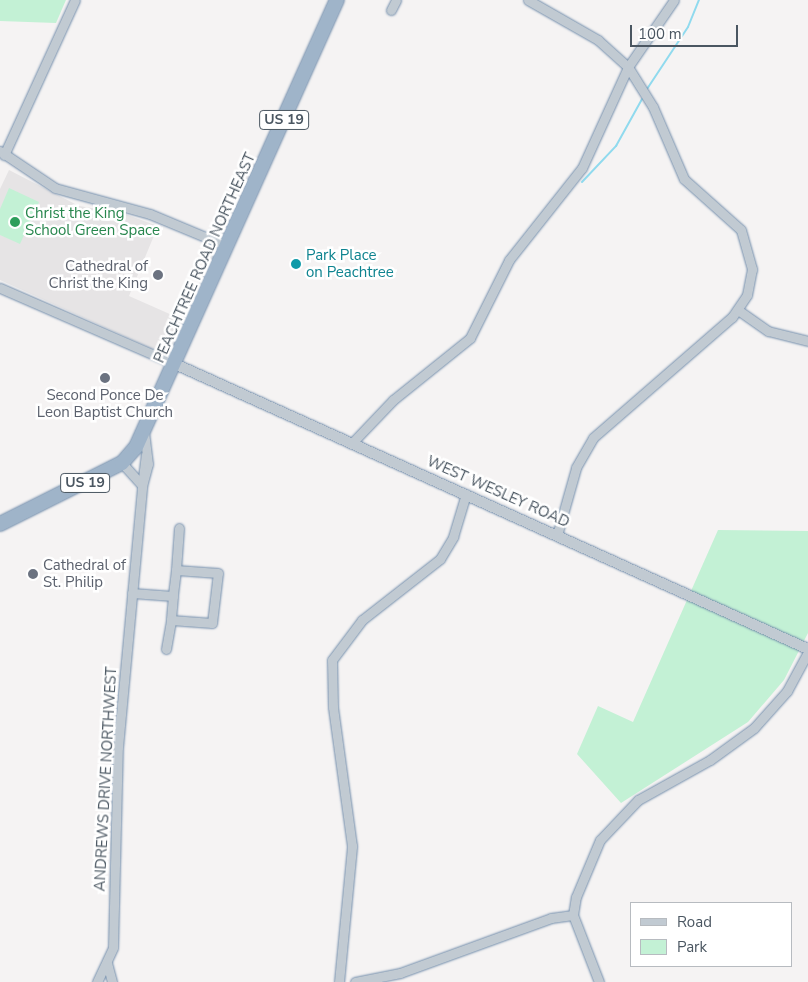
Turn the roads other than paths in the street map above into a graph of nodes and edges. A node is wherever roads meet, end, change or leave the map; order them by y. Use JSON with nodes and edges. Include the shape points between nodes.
{"nodes":[{"id":1,"x":75,"y":0,"type":"edge"},
{"id":2,"x":337,"y":0,"type":"edge"},
{"id":3,"x":396,"y":0,"type":"edge"},
{"id":4,"x":528,"y":0,"type":"edge"},
{"id":5,"x":674,"y":0,"type":"edge"},
{"id":6,"x":391,"y":10,"type":"dead end"},
{"id":7,"x":628,"y":67,"type":"junction"},
{"id":8,"x":2,"y":153,"type":"edge"},
{"id":9,"x":227,"y":246,"type":"junction"},
{"id":10,"x":0,"y":288,"type":"edge"},
{"id":11,"x":738,"y":310,"type":"junction"},
{"id":12,"x":808,"y":341,"type":"edge"},
{"id":13,"x":175,"y":364,"type":"junction"},
{"id":14,"x":147,"y":425,"type":"junction"},
{"id":15,"x":352,"y":443,"type":"junction"},
{"id":16,"x":122,"y":464,"type":"junction"},
{"id":17,"x":142,"y":486,"type":"junction"},
{"id":18,"x":466,"y":494,"type":"junction"},
{"id":19,"x":0,"y":524,"type":"edge"},
{"id":20,"x":179,"y":528,"type":"dead end"},
{"id":21,"x":557,"y":535,"type":"junction"},
{"id":22,"x":176,"y":570,"type":"junction"},
{"id":23,"x":132,"y":593,"type":"junction"},
{"id":24,"x":173,"y":596,"type":"junction"},
{"id":25,"x":171,"y":620,"type":"junction"},
{"id":26,"x":166,"y":649,"type":"dead end"},
{"id":27,"x":808,"y":651,"type":"edge"},
{"id":28,"x":574,"y":915,"type":"junction"},
{"id":29,"x":107,"y":962,"type":"junction"},
{"id":30,"x":97,"y":982,"type":"edge"},
{"id":31,"x":112,"y":982,"type":"edge"},
{"id":32,"x":339,"y":982,"type":"edge"},
{"id":33,"x":355,"y":982,"type":"edge"},
{"id":34,"x":599,"y":982,"type":"edge"}],
"edges":[{"from":1,"to":8,"type":"street"},
{"from":2,"to":9,"type":"highway","name":"PEACHTREE ROAD NORTHEAST","number":"US 19"},
{"from":3,"to":6,"type":"street"},
{"from":4,"to":7,"type":"street","via":[[598,40]]},
{"from":5,"to":7,"type":"street"},
{"from":7,"to":11,"type":"street","via":[[652,107],[684,179],[734,222],[746,240],[751,278]]},
{"from":7,"to":15,"type":"street","via":[[582,168],[509,260],[470,338],[393,400]]},
{"from":8,"to":9,"type":"street","via":[[55,188],[150,214]]},
{"from":9,"to":13,"type":"highway","name":"PEACHTREE ROAD NORTHEAST","number":"US 19"},
{"from":10,"to":13,"type":"street"},
{"from":11,"to":12,"type":"street","via":[[768,331]]},
{"from":11,"to":21,"type":"street","via":[[593,438],[576,468]]},
{"from":13,"to":14,"type":"highway","name":"PEACHTREE ROAD NORTHEAST","number":"US 19"},
{"from":13,"to":15,"type":"street","name":"WEST WESLEY ROAD"},
{"from":14,"to":16,"type":"highway","number":"US 19"},
{"from":14,"to":17,"type":"street","name":"ANDREWS DRIVE NORTHWEST","via":[[147,480]]},
{"from":15,"to":18,"type":"street","name":"WEST WESLEY ROAD"},
{"from":16,"to":17,"type":"street"},
{"from":16,"to":19,"type":"highway","number":"US 19"},
{"from":17,"to":23,"type":"street","name":"ANDREWS DRIVE NORTHWEST"},
{"from":18,"to":21,"type":"street","name":"WEST WESLEY ROAD"},
{"from":18,"to":32,"type":"street","via":[[453,537],[440,559],[362,620],[332,660],[333,707],[352,846]]},
{"from":20,"to":22,"type":"street"},
{"from":21,"to":27,"type":"street","name":"WEST WESLEY ROAD"},
{"from":22,"to":24,"type":"street"},
{"from":22,"to":25,"type":"street","via":[[218,573],[212,623]]},
{"from":23,"to":24,"type":"street"},
{"from":23,"to":29,"type":"street","name":"ANDREWS DRIVE NORTHWEST","via":[[118,747],[113,947]]},
{"from":24,"to":25,"type":"street"},
{"from":25,"to":26,"type":"street"},
{"from":27,"to":28,"type":"street","via":[[787,691],[754,728],[710,760],[638,800],[613,822],[590,858]]},
{"from":28,"to":33,"type":"street","via":[[551,918],[400,973]]},
{"from":28,"to":34,"type":"street"},
{"from":29,"to":30,"type":"street","name":"ANDREWS DRIVE NORTHWEST"},
{"from":29,"to":31,"type":"street"}]}
